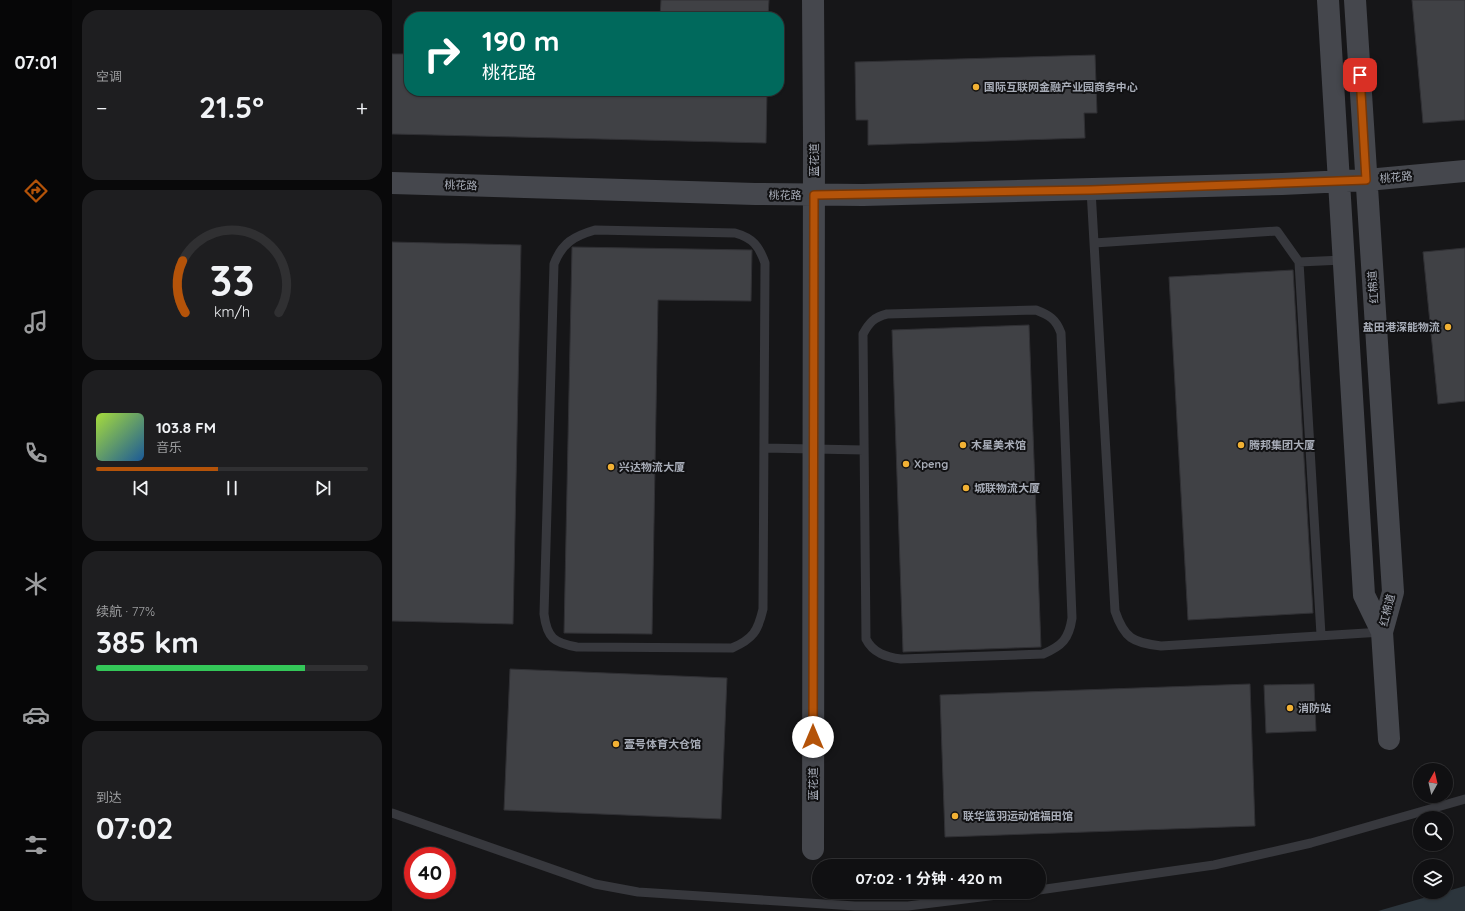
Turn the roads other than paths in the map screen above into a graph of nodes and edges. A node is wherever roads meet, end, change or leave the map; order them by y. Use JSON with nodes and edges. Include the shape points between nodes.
{"nodes":[{"id":1,"x":813,"y":0,"type":"edge"},
{"id":2,"x":1328,"y":0,"type":"edge"},
{"id":3,"x":1355,"y":0,"type":"edge"},
{"id":4,"x":1465,"y":171,"type":"edge"},
{"id":5,"x":1366,"y":180,"type":"junction"},
{"id":6,"x":1340,"y":182,"type":"junction"},
{"id":7,"x":392,"y":183,"type":"edge"},
{"id":8,"x":1091,"y":190,"type":"junction"},
{"id":9,"x":814,"y":195,"type":"junction"},
{"id":10,"x":1094,"y":243,"type":"junction"},
{"id":11,"x":1345,"y":260,"type":"junction"},
{"id":12,"x":1299,"y":262,"type":"junction"},
{"id":13,"x":764,"y":448,"type":"junction"},
{"id":14,"x":814,"y":449,"type":"junction"},
{"id":15,"x":864,"y":450,"type":"junction"},
{"id":16,"x":1382,"y":632,"type":"junction"},
{"id":17,"x":1321,"y":635,"type":"junction"},
{"id":18,"x":1389,"y":739,"type":"dead end"},
{"id":19,"x":1465,"y":799,"type":"edge"},
{"id":20,"x":392,"y":813,"type":"edge"},
{"id":21,"x":813,"y":849,"type":"dead end"},
{"id":22,"x":1046,"y":889,"type":"edge"},
{"id":23,"x":965,"y":899,"type":"edge"}],
"edges":[{"from":1,"to":9,"type":"main road","name":"蓝花道"},
{"from":2,"to":6,"type":"main road","name":"红棉道"},
{"from":3,"to":5,"type":"main road","name":"红棉道"},
{"from":4,"to":5,"type":"main road","name":"桃花路"},
{"from":5,"to":6,"type":"main road","name":"桃花路"},
{"from":5,"to":16,"type":"main road","name":"红棉道","via":[[1393,592]]},
{"from":6,"to":8,"type":"main road","name":"桃花路"},
{"from":6,"to":11,"type":"main road","name":"红棉道"},
{"from":7,"to":9,"type":"main road","name":"桃花路"},
{"from":8,"to":9,"type":"main road","name":"桃花路"},
{"from":8,"to":10,"type":"lane"},
{"from":9,"to":14,"type":"main road","name":"蓝花道"},
{"from":10,"to":12,"type":"lane","via":[[1276,231]]},
{"from":10,"to":17,"type":"lane","via":[[1115,610],[1120,627],[1143,644],[1161,646]]},
{"from":11,"to":12,"type":"lane"},
{"from":11,"to":16,"type":"main road","name":"红棉道","via":[[1364,594]]},
{"from":12,"to":17,"type":"lane"},
{"from":13,"to":13,"type":"lane","via":[[763,610],[760,624],[749,639],[732,648],[577,647],[552,639],[546,628],[544,614],[554,264],[558,252],[567,241],[595,230],[735,233],[754,241],[761,250],[765,263]]},
{"from":13,"to":14,"type":"lane"},
{"from":14,"to":15,"type":"lane"},
{"from":14,"to":21,"type":"main road","name":"蓝花道"},
{"from":15,"to":15,"type":"lane","via":[[866,639],[870,647],[878,653],[901,659],[1043,654],[1064,642],[1070,631],[1072,618],[1061,333],[1057,322],[1048,314],[1036,310],[878,316],[869,323],[863,334]]},
{"from":16,"to":17,"type":"lane"},
{"from":16,"to":18,"type":"main road"},
{"from":19,"to":22,"type":"lane","via":[[1311,843],[1214,865]]},
{"from":20,"to":23,"type":"lane","via":[[595,884],[638,892],[855,906],[908,906]]}]}
